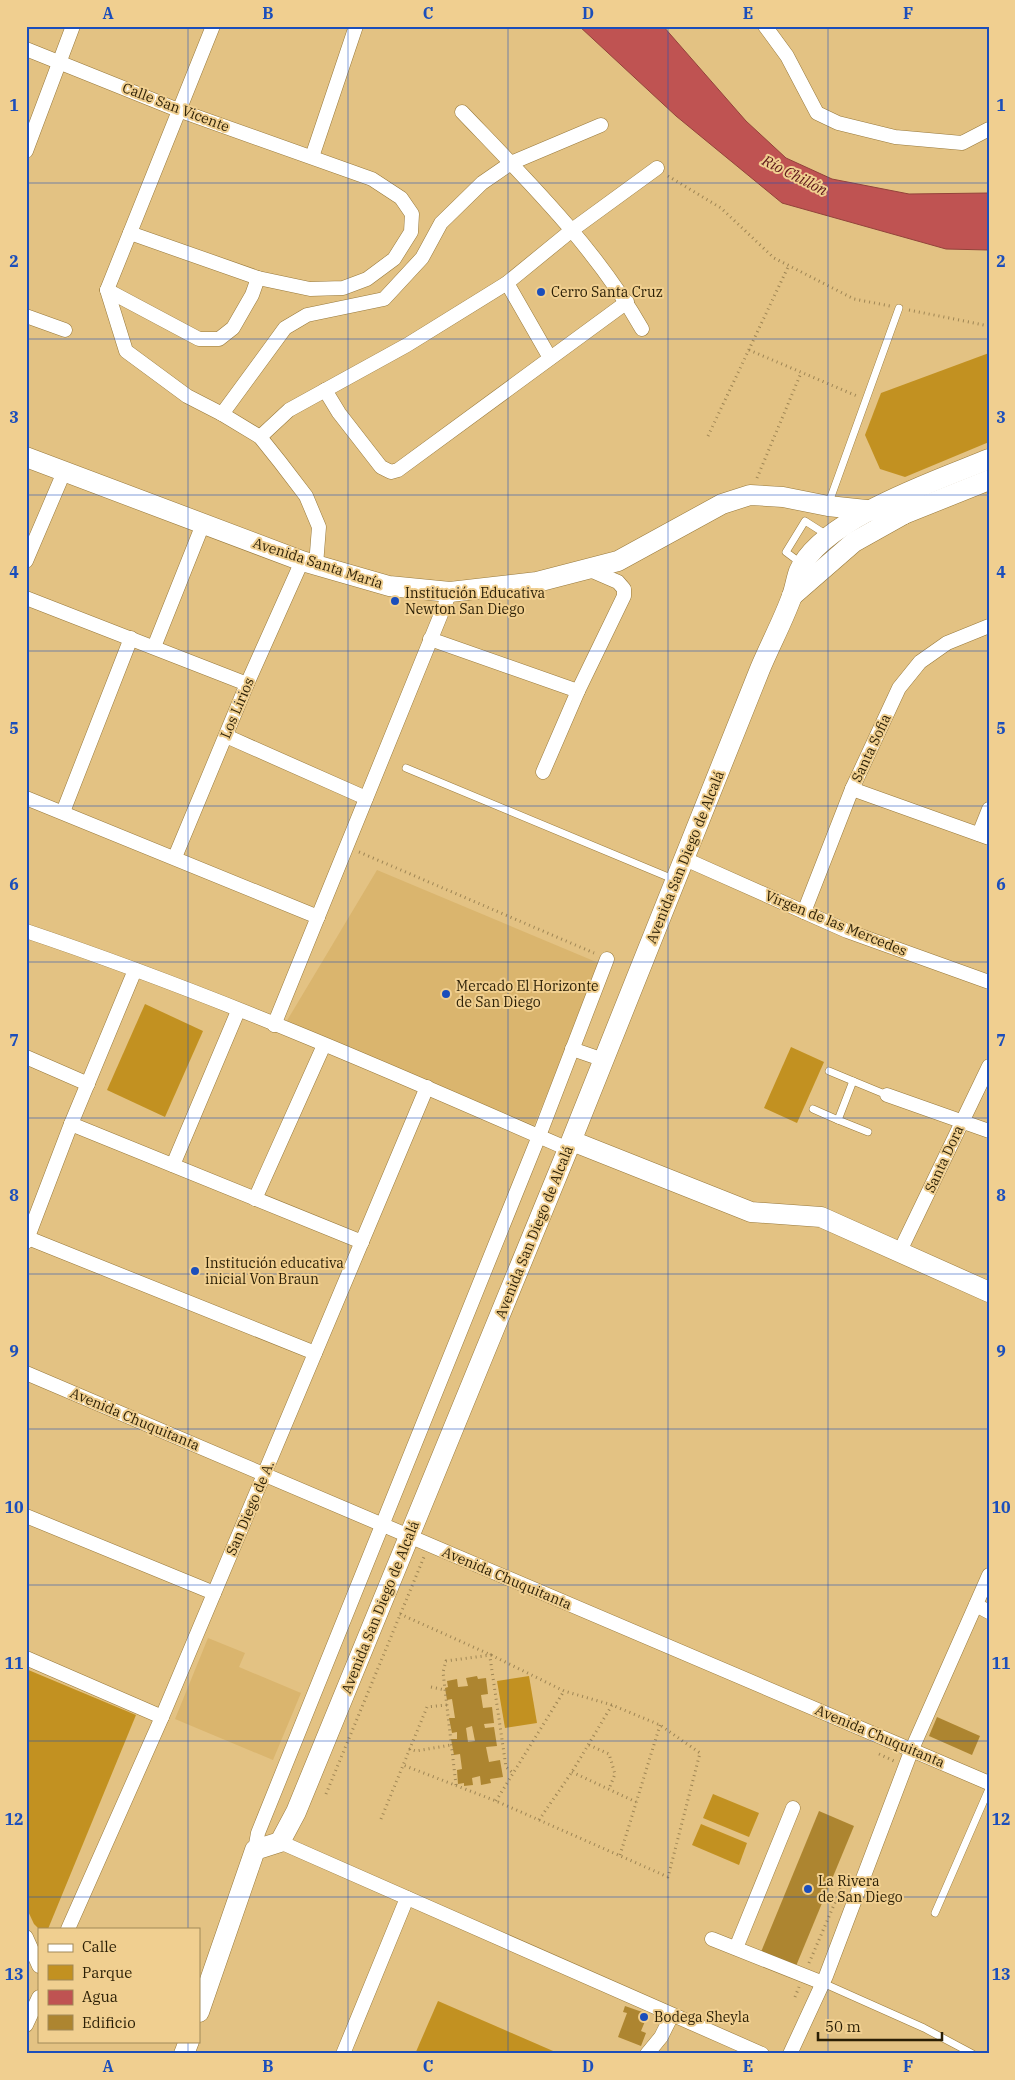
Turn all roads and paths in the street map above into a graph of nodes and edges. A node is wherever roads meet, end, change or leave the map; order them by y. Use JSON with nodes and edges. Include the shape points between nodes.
{"nodes":[{"id":1,"x":73,"y":26,"type":"edge"},
{"id":2,"x":213,"y":26,"type":"edge"},
{"id":3,"x":356,"y":26,"type":"edge"},
{"id":4,"x":765,"y":26,"type":"edge"},
{"id":5,"x":26,"y":49,"type":"edge"},
{"id":6,"x":61,"y":62,"type":"junction"},
{"id":7,"x":178,"y":110,"type":"junction"},
{"id":8,"x":462,"y":112,"type":"dead end"},
{"id":9,"x":601,"y":125,"type":"dead end"},
{"id":10,"x":989,"y":129,"type":"edge"},
{"id":11,"x":26,"y":151,"type":"edge"},
{"id":12,"x":312,"y":157,"type":"junction"},
{"id":13,"x":511,"y":163,"type":"junction"},
{"id":14,"x":657,"y":168,"type":"joint"},
{"id":15,"x":572,"y":230,"type":"junction"},
{"id":16,"x":130,"y":233,"type":"junction"},
{"id":17,"x":789,"y":265,"type":"junction"},
{"id":18,"x":258,"y":278,"type":"junction"},
{"id":19,"x":508,"y":283,"type":"junction"},
{"id":20,"x":107,"y":290,"type":"junction"},
{"id":21,"x":627,"y":302,"type":"junction"},
{"id":22,"x":899,"y":308,"type":"junction"},
{"id":23,"x":26,"y":316,"type":"edge"},
{"id":24,"x":989,"y":326,"type":"edge"},
{"id":25,"x":642,"y":329,"type":"dead end"},
{"id":26,"x":65,"y":330,"type":"dead end"},
{"id":27,"x":749,"y":350,"type":"junction"},
{"id":28,"x":550,"y":358,"type":"junction"},
{"id":29,"x":802,"y":373,"type":"junction"},
{"id":30,"x":325,"y":390,"type":"junction"},
{"id":31,"x":864,"y":399,"type":"junction"},
{"id":32,"x":222,"y":414,"type":"junction"},
{"id":33,"x":708,"y":436,"type":"dead end"},
{"id":34,"x":260,"y":437,"type":"junction"},
{"id":35,"x":26,"y":457,"type":"edge"},
{"id":36,"x":989,"y":459,"type":"edge"},
{"id":37,"x":64,"y":472,"type":"junction"},
{"id":38,"x":989,"y":480,"type":"edge"},
{"id":39,"x":750,"y":495,"type":"junction"},
{"id":40,"x":815,"y":510,"type":"junction"},
{"id":41,"x":872,"y":510,"type":"junction"},
{"id":42,"x":904,"y":514,"type":"junction"},
{"id":43,"x":203,"y":524,"type":"junction"},
{"id":44,"x":830,"y":536,"type":"junction"},
{"id":45,"x":26,"y":561,"type":"edge"},
{"id":46,"x":310,"y":563,"type":"junction"},
{"id":47,"x":803,"y":565,"type":"junction"},
{"id":48,"x":588,"y":569,"type":"junction"},
{"id":49,"x":450,"y":592,"type":"junction"},
{"id":50,"x":792,"y":596,"type":"junction"},
{"id":51,"x":26,"y":598,"type":"edge"},
{"id":52,"x":989,"y":626,"type":"edge"},
{"id":53,"x":130,"y":638,"type":"junction"},
{"id":54,"x":430,"y":639,"type":"junction"},
{"id":55,"x":154,"y":647,"type":"junction"},
{"id":56,"x":247,"y":684,"type":"junction"},
{"id":57,"x":578,"y":691,"type":"junction"},
{"id":58,"x":226,"y":736,"type":"junction"},
{"id":59,"x":406,"y":768,"type":"dead end"},
{"id":60,"x":543,"y":772,"type":"dead end"},
{"id":61,"x":852,"y":789,"type":"junction"},
{"id":62,"x":26,"y":798,"type":"edge"},
{"id":63,"x":366,"y":798,"type":"junction"},
{"id":64,"x":989,"y":808,"type":"edge"},
{"id":65,"x":63,"y":812,"type":"junction"},
{"id":66,"x":984,"y":836,"type":"edge"},
{"id":67,"x":346,"y":846,"type":"junction"},
{"id":68,"x":175,"y":857,"type":"junction"},
{"id":69,"x":685,"y":859,"type":"junction"},
{"id":70,"x":676,"y":880,"type":"junction"},
{"id":71,"x":804,"y":912,"type":"junction"},
{"id":72,"x":318,"y":917,"type":"junction"},
{"id":73,"x":26,"y":931,"type":"edge"},
{"id":74,"x":607,"y":959,"type":"joint"},
{"id":75,"x":135,"y":970,"type":"junction"},
{"id":76,"x":989,"y":982,"type":"edge"},
{"id":77,"x":238,"y":1010,"type":"junction"},
{"id":78,"x":274,"y":1025,"type":"junction"},
{"id":79,"x":324,"y":1045,"type":"junction"},
{"id":80,"x":572,"y":1049,"type":"junction"},
{"id":81,"x":26,"y":1058,"type":"edge"},
{"id":82,"x":604,"y":1060,"type":"junction"},
{"id":83,"x":989,"y":1066,"type":"edge"},
{"id":84,"x":829,"y":1071,"type":"dead end"},
{"id":85,"x":853,"y":1081,"type":"junction"},
{"id":86,"x":88,"y":1084,"type":"junction"},
{"id":87,"x":427,"y":1087,"type":"junction"},
{"id":88,"x":887,"y":1095,"type":"joint"},
{"id":89,"x":812,"y":1109,"type":"dead end"},
{"id":90,"x":838,"y":1120,"type":"junction"},
{"id":91,"x":962,"y":1122,"type":"junction"},
{"id":92,"x":71,"y":1124,"type":"junction"},
{"id":93,"x":989,"y":1131,"type":"edge"},
{"id":94,"x":868,"y":1132,"type":"dead end"},
{"id":95,"x":538,"y":1136,"type":"junction"},
{"id":96,"x":570,"y":1145,"type":"junction"},
{"id":97,"x":173,"y":1165,"type":"junction"},
{"id":98,"x":255,"y":1199,"type":"junction"},
{"id":99,"x":27,"y":1240,"type":"edge"},
{"id":100,"x":362,"y":1242,"type":"junction"},
{"id":101,"x":899,"y":1253,"type":"junction"},
{"id":102,"x":989,"y":1292,"type":"edge"},
{"id":103,"x":315,"y":1353,"type":"junction"},
{"id":104,"x":26,"y":1373,"type":"edge"},
{"id":105,"x":264,"y":1473,"type":"junction"},
{"id":106,"x":26,"y":1516,"type":"edge"},
{"id":107,"x":382,"y":1525,"type":"junction"},
{"id":108,"x":409,"y":1537,"type":"junction"},
{"id":109,"x":426,"y":1550,"type":"dead end"},
{"id":110,"x":989,"y":1575,"type":"edge"},
{"id":111,"x":214,"y":1593,"type":"junction"},
{"id":112,"x":976,"y":1605,"type":"junction"},
{"id":113,"x":989,"y":1612,"type":"edge"},
{"id":114,"x":400,"y":1614,"type":"junction"},
{"id":115,"x":492,"y":1655,"type":"junction"},
{"id":116,"x":26,"y":1658,"type":"edge"},
{"id":117,"x":431,"y":1687,"type":"dead end"},
{"id":118,"x":445,"y":1690,"type":"junction"},
{"id":119,"x":564,"y":1691,"type":"junction"},
{"id":120,"x":447,"y":1705,"type":"junction"},
{"id":121,"x":612,"y":1705,"type":"junction"},
{"id":122,"x":162,"y":1717,"type":"junction"},
{"id":123,"x":660,"y":1725,"type":"junction"},
{"id":124,"x":589,"y":1744,"type":"junction"},
{"id":125,"x":452,"y":1745,"type":"junction"},
{"id":126,"x":409,"y":1749,"type":"junction"},
{"id":127,"x":912,"y":1749,"type":"junction"},
{"id":128,"x":895,"y":1762,"type":"dead end"},
{"id":129,"x":403,"y":1765,"type":"junction"},
{"id":130,"x":891,"y":1770,"type":"dead end"},
{"id":131,"x":572,"y":1772,"type":"junction"},
{"id":132,"x":513,"y":1773,"type":"junction"},
{"id":133,"x":989,"y":1783,"type":"edge"},
{"id":134,"x":456,"y":1785,"type":"junction"},
{"id":135,"x":609,"y":1789,"type":"junction"},
{"id":136,"x":989,"y":1789,"type":"edge"},
{"id":137,"x":326,"y":1794,"type":"dead end"},
{"id":138,"x":496,"y":1801,"type":"junction"},
{"id":139,"x":636,"y":1802,"type":"junction"},
{"id":140,"x":792,"y":1808,"type":"dead end"},
{"id":141,"x":381,"y":1819,"type":"dead end"},
{"id":142,"x":539,"y":1820,"type":"junction"},
{"id":143,"x":280,"y":1842,"type":"junction"},
{"id":144,"x":255,"y":1850,"type":"junction"},
{"id":145,"x":620,"y":1855,"type":"junction"},
{"id":146,"x":849,"y":1868,"type":"dead end"},
{"id":147,"x":406,"y":1898,"type":"junction"},
{"id":148,"x":935,"y":1913,"type":"dead end"},
{"id":149,"x":68,"y":1928,"type":"edge"},
{"id":150,"x":26,"y":1937,"type":"edge"},
{"id":151,"x":712,"y":1939,"type":"dead end"},
{"id":152,"x":736,"y":1948,"type":"junction"},
{"id":153,"x":38,"y":1964,"type":"edge"},
{"id":154,"x":804,"y":1975,"type":"junction"},
{"id":155,"x":823,"y":1983,"type":"junction"},
{"id":156,"x":795,"y":1996,"type":"dead end"},
{"id":157,"x":38,"y":1999,"type":"edge"},
{"id":158,"x":200,"y":2009,"type":"edge"},
{"id":159,"x":672,"y":2015,"type":"junction"},
{"id":160,"x":26,"y":2025,"type":"edge"},
{"id":161,"x":189,"y":2042,"type":"edge"},
{"id":162,"x":184,"y":2054,"type":"edge"},
{"id":163,"x":343,"y":2054,"type":"edge"},
{"id":164,"x":647,"y":2054,"type":"edge"},
{"id":165,"x":762,"y":2054,"type":"edge"},
{"id":166,"x":790,"y":2054,"type":"edge"},
{"id":167,"x":973,"y":2054,"type":"edge"}],
"edges":[{"from":1,"to":6,"type":"street"},
{"from":2,"to":7,"type":"street"},
{"from":3,"to":12,"type":"street"},
{"from":4,"to":10,"type":"street","via":[[787,56],[816,113],[838,123],[894,138],[962,142]]},
{"from":5,"to":6,"type":"street","name":"Calle San Vicente"},
{"from":6,"to":7,"type":"street","name":"Calle San Vicente"},
{"from":6,"to":11,"type":"street"},
{"from":7,"to":12,"type":"street","name":"Calle San Vicente"},
{"from":7,"to":16,"type":"street"},
{"from":8,"to":13,"type":"street"},
{"from":9,"to":13,"type":"street"},
{"from":12,"to":18,"type":"street","name":"Calle San Vicente","via":[[372,179],[401,198],[412,214],[411,232],[394,259],[367,279],[343,288],[310,289]]},
{"from":13,"to":15,"type":"street"},
{"from":13,"to":32,"type":"street","via":[[482,183],[441,223],[422,258],[384,298],[307,315],[285,328]]},
{"from":14,"to":15,"type":"street"},
{"from":14,"to":17,"type":"path","via":[[721,208],[774,258]]},
{"from":15,"to":19,"type":"street"},
{"from":15,"to":21,"type":"street"},
{"from":16,"to":18,"type":"street","name":"Calle San Vicente"},
{"from":16,"to":20,"type":"street"},
{"from":17,"to":22,"type":"path","via":[[854,298]]},
{"from":17,"to":27,"type":"path"},
{"from":18,"to":20,"type":"street","via":[[232,328],[218,339],[199,340]]},
{"from":19,"to":28,"type":"street"},
{"from":19,"to":30,"type":"street","via":[[407,345]]},
{"from":20,"to":32,"type":"street","via":[[126,351],[187,396]]},
{"from":21,"to":25,"type":"street"},
{"from":21,"to":28,"type":"street"},
{"from":22,"to":24,"type":"path"},
{"from":22,"to":31,"type":"lane"},
{"from":23,"to":26,"type":"street"},
{"from":27,"to":29,"type":"path"},
{"from":27,"to":33,"type":"path"},
{"from":28,"to":30,"type":"street","via":[[406,465],[391,472],[381,467],[339,414]]},
{"from":29,"to":31,"type":"path"},
{"from":29,"to":39,"type":"path"},
{"from":30,"to":34,"type":"street","via":[[289,410]]},
{"from":31,"to":40,"type":"lane"},
{"from":32,"to":34,"type":"street"},
{"from":34,"to":46,"type":"street","name":"Los Lirios","via":[[306,496],[319,527]]},
{"from":35,"to":37,"type":"street","name":"Avenida Santa María"},
{"from":36,"to":41,"type":"street","name":"Avenida San Diego de Alcalá"},
{"from":37,"to":43,"type":"street","name":"Avenida Santa María"},
{"from":37,"to":45,"type":"street"},
{"from":38,"to":42,"type":"street","name":"Avenida San Diego de Alcalá"},
{"from":39,"to":40,"type":"street","name":"Avenida Santa María","via":[[783,496]]},
{"from":39,"to":48,"type":"street","name":"Avenida Santa María","via":[[722,504],[618,561]]},
{"from":40,"to":41,"type":"street","name":"Avenida Santa María"},
{"from":40,"to":44,"type":"lane"},
{"from":40,"to":47,"type":"lane","via":[[786,552]]},
{"from":41,"to":42,"type":"street","name":"Avenida Santa María"},
{"from":41,"to":44,"type":"street","name":"Avenida San Diego de Alcalá"},
{"from":42,"to":50,"type":"street","name":"Avenida San Diego de Alcalá","via":[[854,542]]},
{"from":43,"to":46,"type":"street","name":"Avenida Santa María"},
{"from":43,"to":55,"type":"street"},
{"from":44,"to":47,"type":"street","name":"Avenida San Diego de Alcalá","via":[[819,544]]},
{"from":46,"to":49,"type":"street","name":"Avenida Santa María","via":[[389,586]]},
{"from":46,"to":56,"type":"street","name":"Los Lirios"},
{"from":47,"to":50,"type":"street","name":"Avenida San Diego de Alcalá"},
{"from":48,"to":49,"type":"street","name":"Avenida Santa María","via":[[537,582]]},
{"from":48,"to":57,"type":"street","via":[[618,582],[624,589],[624,596]]},
{"from":49,"to":54,"type":"street"},
{"from":50,"to":69,"type":"street","name":"Avenida San Diego de Alcalá"},
{"from":51,"to":53,"type":"street"},
{"from":52,"to":61,"type":"street","name":"Santa Sofia","via":[[947,643],[920,662],[898,688]]},
{"from":53,"to":55,"type":"street"},
{"from":53,"to":65,"type":"street"},
{"from":54,"to":57,"type":"street"},
{"from":54,"to":63,"type":"street"},
{"from":55,"to":56,"type":"street"},
{"from":56,"to":58,"type":"street","name":"Los Lirios"},
{"from":57,"to":60,"type":"street"},
{"from":58,"to":63,"type":"street"},
{"from":58,"to":68,"type":"street","name":"Los Lirios"},
{"from":59,"to":70,"type":"lane"},
{"from":61,"to":66,"type":"street"},
{"from":61,"to":71,"type":"street","name":"Santa Sofia"},
{"from":62,"to":65,"type":"street"},
{"from":63,"to":67,"type":"street"},
{"from":64,"to":66,"type":"street"},
{"from":65,"to":68,"type":"street"},
{"from":67,"to":72,"type":"street"},
{"from":67,"to":74,"type":"path"},
{"from":68,"to":72,"type":"street"},
{"from":69,"to":70,"type":"street","name":"Avenida San Diego de Alcalá"},
{"from":69,"to":71,"type":"street","name":"Virgen de las Mercedes"},
{"from":70,"to":82,"type":"street","name":"Avenida San Diego de Alcalá"},
{"from":71,"to":76,"type":"street","name":"Virgen de las Mercedes","via":[[846,931]]},
{"from":72,"to":78,"type":"street"},
{"from":73,"to":75,"type":"street"},
{"from":74,"to":80,"type":"street","name":"Avenida San Diego de Alcalá"},
{"from":75,"to":77,"type":"street"},
{"from":75,"to":86,"type":"street"},
{"from":77,"to":78,"type":"street"},
{"from":77,"to":97,"type":"street"},
{"from":78,"to":79,"type":"street"},
{"from":79,"to":87,"type":"street"},
{"from":79,"to":98,"type":"street"},
{"from":80,"to":82,"type":"street"},
{"from":80,"to":95,"type":"street","name":"Avenida San Diego de Alcalá"},
{"from":81,"to":86,"type":"street"},
{"from":82,"to":96,"type":"street","name":"Avenida San Diego de Alcalá"},
{"from":83,"to":91,"type":"street","name":"Santa Dora"},
{"from":84,"to":85,"type":"lane"},
{"from":85,"to":88,"type":"lane"},
{"from":85,"to":90,"type":"lane"},
{"from":86,"to":92,"type":"street"},
{"from":87,"to":95,"type":"street"},
{"from":87,"to":100,"type":"street","name":"San Diego de A."},
{"from":88,"to":91,"type":"street"},
{"from":89,"to":90,"type":"lane"},
{"from":90,"to":94,"type":"lane"},
{"from":91,"to":93,"type":"street"},
{"from":91,"to":101,"type":"street","name":"Santa Dora"},
{"from":92,"to":97,"type":"street"},
{"from":92,"to":99,"type":"street"},
{"from":95,"to":96,"type":"street"},
{"from":95,"to":107,"type":"street","name":"Avenida San Diego de Alcalá"},
{"from":96,"to":101,"type":"street","via":[[751,1212],[821,1217]]},
{"from":96,"to":108,"type":"street","name":"Avenida San Diego de Alcalá"},
{"from":97,"to":98,"type":"street"},
{"from":98,"to":100,"type":"street"},
{"from":99,"to":103,"type":"street"},
{"from":100,"to":103,"type":"street","name":"San Diego de A."},
{"from":101,"to":102,"type":"street"},
{"from":103,"to":105,"type":"street","name":"San Diego de A."},
{"from":104,"to":105,"type":"street","name":"Avenida Chuquitanta"},
{"from":105,"to":107,"type":"street","name":"Avenida Chuquitanta"},
{"from":105,"to":111,"type":"street","name":"San Diego de A."},
{"from":106,"to":111,"type":"street"},
{"from":107,"to":108,"type":"street","name":"Avenida Chuquitanta"},
{"from":107,"to":144,"type":"street","name":"Avenida San Diego de Alcalá","via":[[258,1833]]},
{"from":108,"to":127,"type":"street","name":"Avenida Chuquitanta"},
{"from":108,"to":143,"type":"street","name":"Avenida San Diego de Alcalá","via":[[296,1812]]},
{"from":109,"to":114,"type":"path"},
{"from":110,"to":112,"type":"street"},
{"from":111,"to":122,"type":"street","name":"San Diego de A."},
{"from":112,"to":113,"type":"street"},
{"from":112,"to":127,"type":"street"},
{"from":114,"to":115,"type":"path"},
{"from":114,"to":137,"type":"path"},
{"from":115,"to":118,"type":"path","via":[[446,1662],[443,1672]]},
{"from":115,"to":119,"type":"path"},
{"from":115,"to":132,"type":"path","via":[[506,1767]]},
{"from":116,"to":122,"type":"street"},
{"from":117,"to":118,"type":"path"},
{"from":118,"to":120,"type":"path"},
{"from":119,"to":121,"type":"path"},
{"from":119,"to":132,"type":"path"},
{"from":120,"to":125,"type":"path"},
{"from":120,"to":126,"type":"path","via":[[427,1707]]},
{"from":121,"to":123,"type":"path"},
{"from":121,"to":124,"type":"path"},
{"from":122,"to":149,"type":"street","name":"San Diego de A."},
{"from":123,"to":139,"type":"path"},
{"from":123,"to":145,"type":"path","via":[[700,1753],[668,1877]]},
{"from":124,"to":131,"type":"path"},
{"from":124,"to":135,"type":"path","via":[[608,1754],[616,1774]]},
{"from":125,"to":126,"type":"path"},
{"from":125,"to":134,"type":"path"},
{"from":126,"to":129,"type":"path"},
{"from":127,"to":133,"type":"street","name":"Avenida Chuquitanta"},
{"from":127,"to":155,"type":"street"},
{"from":128,"to":130,"type":"path"},
{"from":129,"to":134,"type":"path"},
{"from":129,"to":141,"type":"path"},
{"from":131,"to":135,"type":"path"},
{"from":131,"to":142,"type":"path"},
{"from":132,"to":138,"type":"path"},
{"from":134,"to":138,"type":"path"},
{"from":135,"to":139,"type":"path"},
{"from":136,"to":148,"type":"lane"},
{"from":138,"to":142,"type":"path"},
{"from":139,"to":145,"type":"path"},
{"from":140,"to":152,"type":"street"},
{"from":142,"to":145,"type":"path"},
{"from":143,"to":144,"type":"street"},
{"from":143,"to":147,"type":"street"},
{"from":144,"to":158,"type":"street","name":"Avenida San Diego de Alcalá"},
{"from":146,"to":154,"type":"path"},
{"from":147,"to":159,"type":"street"},
{"from":147,"to":163,"type":"street"},
{"from":150,"to":153,"type":"street"},
{"from":151,"to":152,"type":"street"},
{"from":152,"to":154,"type":"street"},
{"from":154,"to":155,"type":"street"},
{"from":154,"to":156,"type":"path"},
{"from":155,"to":166,"type":"street"},
{"from":155,"to":167,"type":"lane","via":[[924,2028]]},
{"from":157,"to":160,"type":"street"},
{"from":159,"to":164,"type":"street","via":[[661,2037]]},
{"from":159,"to":165,"type":"street"},
{"from":161,"to":162,"type":"street"}]}
